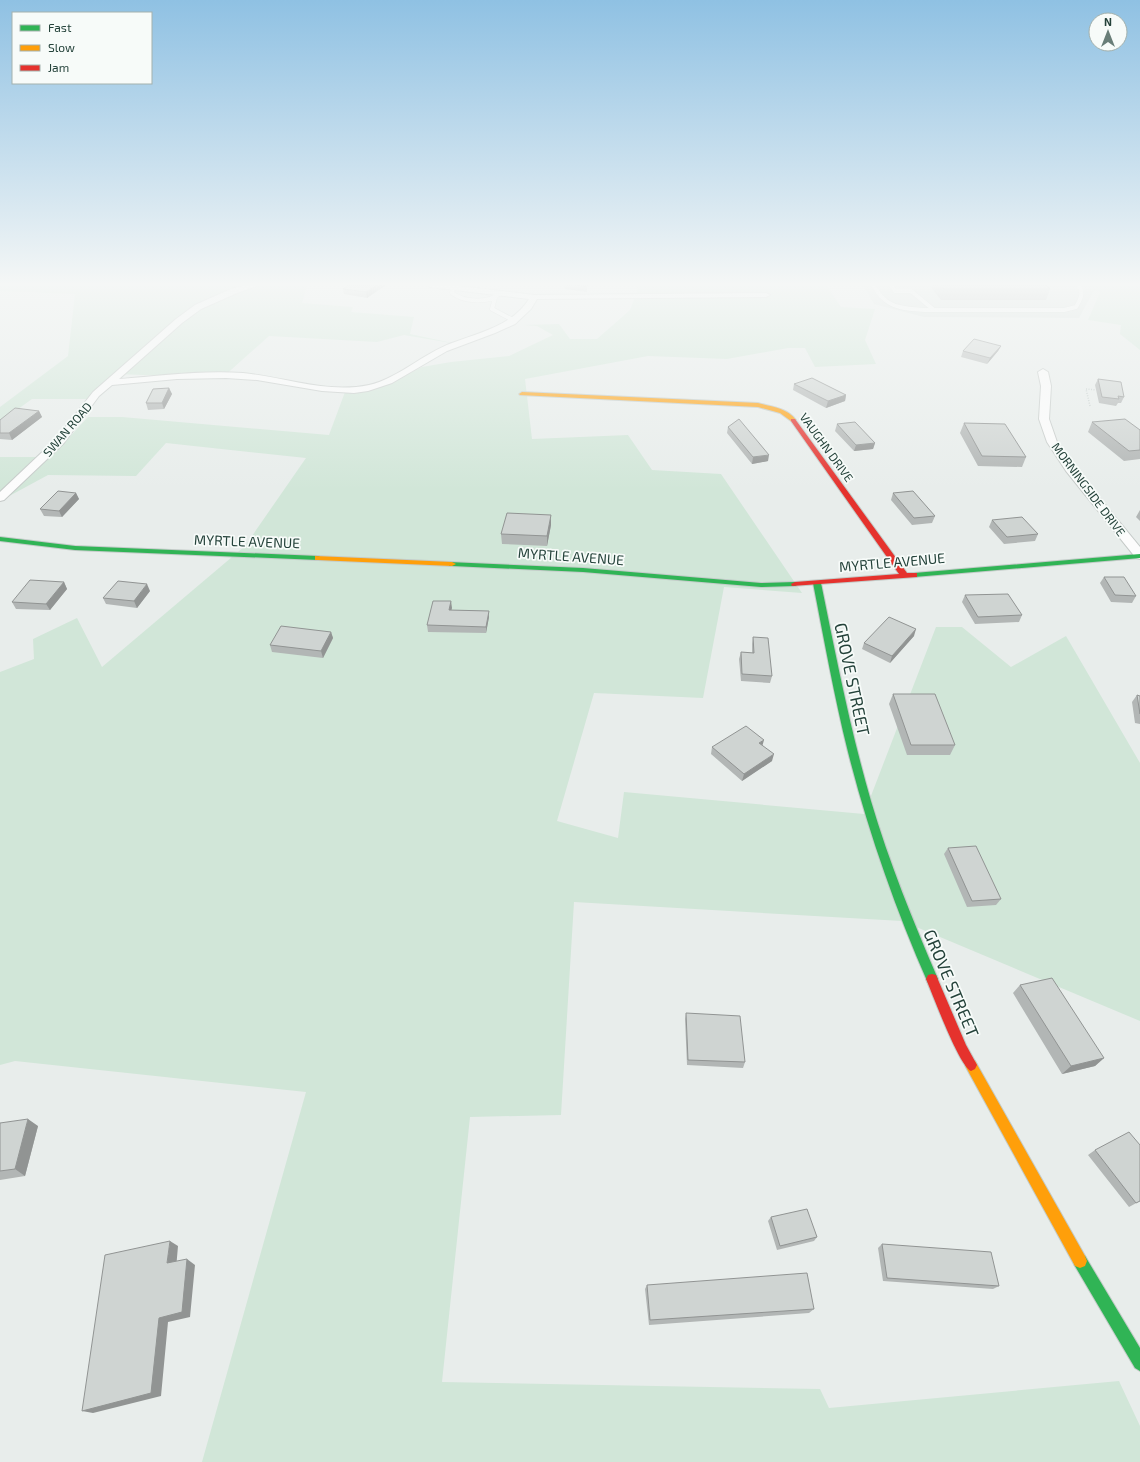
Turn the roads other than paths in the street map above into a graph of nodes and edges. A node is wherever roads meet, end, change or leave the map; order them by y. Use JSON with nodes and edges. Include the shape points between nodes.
{"nodes":[{"id":1,"x":144,"y":353,"type":"edge"},
{"id":2,"x":437,"y":353,"type":"edge"},
{"id":3,"x":1043,"y":372,"type":"dead end"},
{"id":4,"x":112,"y":382,"type":"junction"},
{"id":5,"x":522,"y":394,"type":"dead end"},
{"id":6,"x":0,"y":498,"type":"edge"},
{"id":7,"x":0,"y":540,"type":"edge"},
{"id":8,"x":1140,"y":555,"type":"edge"},
{"id":9,"x":904,"y":575,"type":"junction"},
{"id":10,"x":817,"y":583,"type":"junction"},
{"id":11,"x":1140,"y":1363,"type":"edge"}],
"edges":[{"from":1,"to":4,"type":"street","name":"SWAN ROAD"},
{"from":2,"to":4,"type":"street","via":[[395,378],[367,389],[327,389],[262,378],[230,376]]},
{"from":3,"to":8,"type":"street","name":"MORNINGSIDE DRIVE","via":[[1046,386],[1044,419],[1052,442],[1070,469]]},
{"from":4,"to":6,"type":"street","name":"SWAN ROAD","via":[[96,394],[60,441]]},
{"from":5,"to":9,"type":"street","name":"VAUGHN DRIVE","via":[[758,405],[780,410],[791,417]]},
{"from":7,"to":10,"type":"street","name":"MYRTLE AVENUE","via":[[75,548],[575,570],[761,585]]},
{"from":8,"to":9,"type":"street","name":"MYRTLE AVENUE"},
{"from":9,"to":10,"type":"street","name":"MYRTLE AVENUE"},
{"from":10,"to":11,"type":"street","name":"GROVE STREET","via":[[841,707],[859,778],[886,862],[924,961],[962,1049],[1051,1211]]}]}
